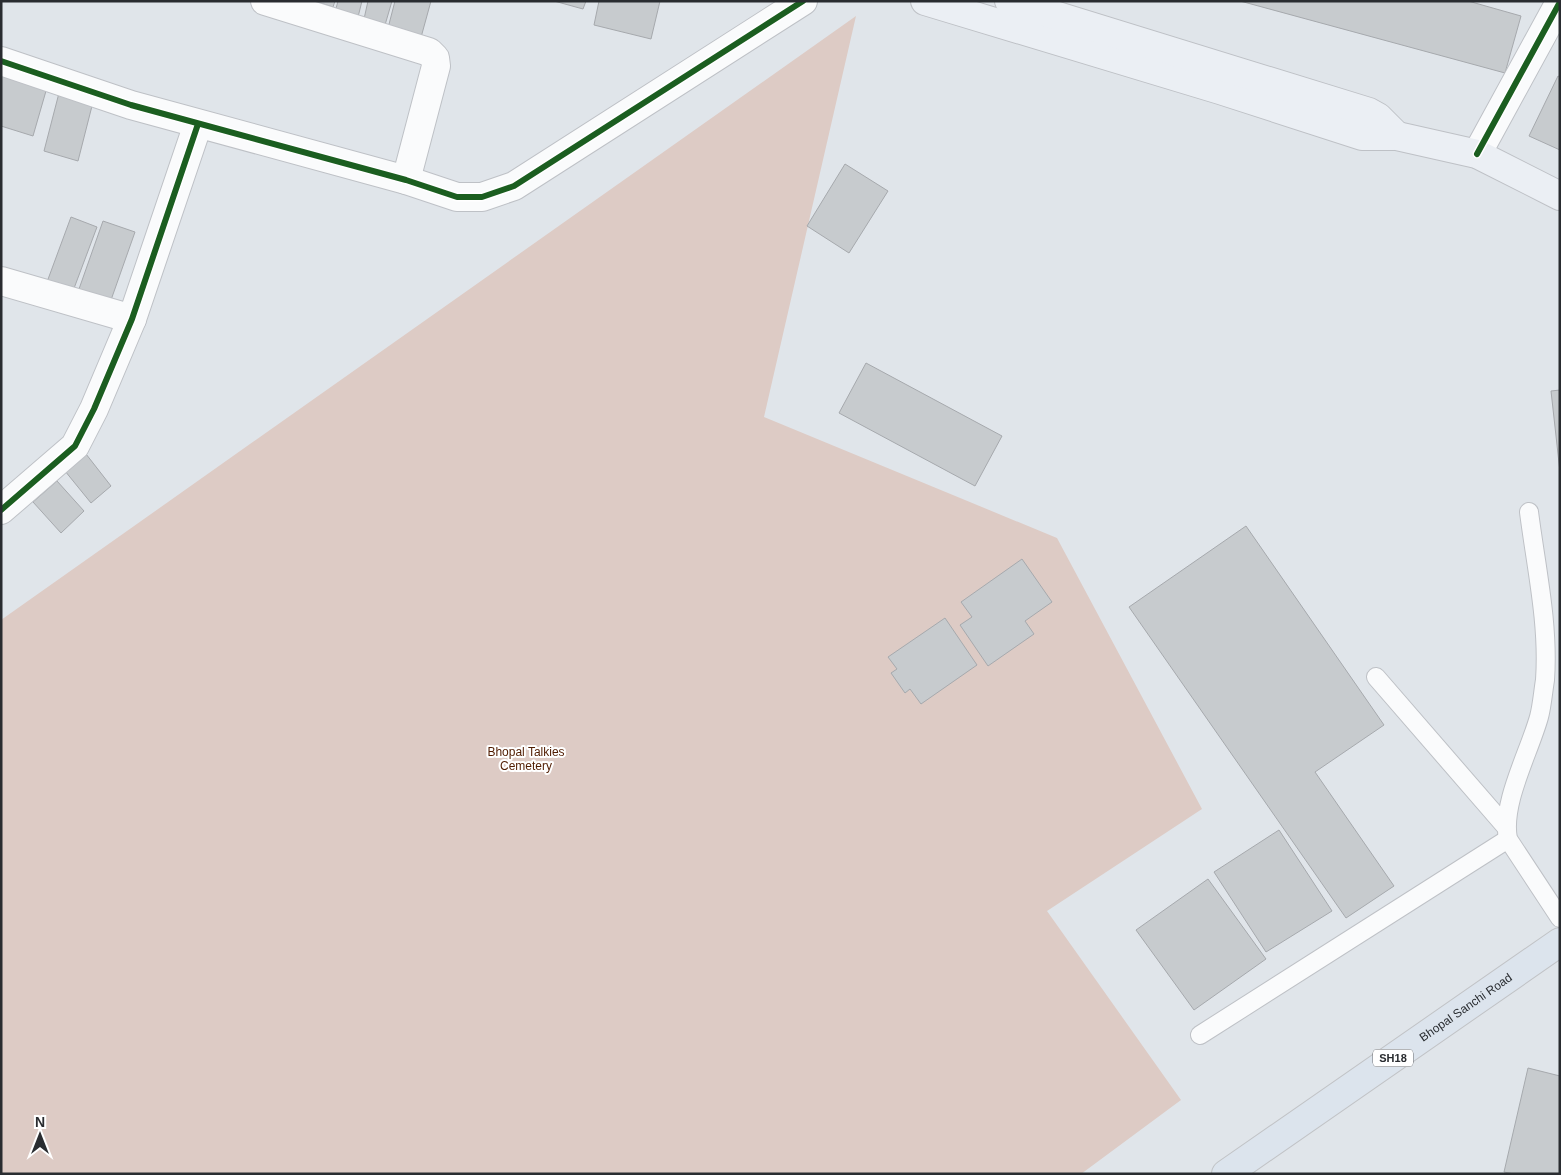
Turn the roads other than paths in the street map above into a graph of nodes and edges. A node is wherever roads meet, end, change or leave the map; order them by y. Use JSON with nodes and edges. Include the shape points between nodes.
{"nodes":[{"id":1,"x":265,"y":1,"type":"edge"},
{"id":2,"x":803,"y":1,"type":"edge"},
{"id":3,"x":1009,"y":1,"type":"edge"},
{"id":4,"x":1560,"y":2,"type":"edge"},
{"id":5,"x":943,"y":4,"type":"edge"},
{"id":6,"x":1,"y":61,"type":"edge"},
{"id":7,"x":1218,"y":77,"type":"junction"},
{"id":8,"x":198,"y":124,"type":"junction"},
{"id":9,"x":1477,"y":154,"type":"junction"},
{"id":10,"x":406,"y":180,"type":"junction"},
{"id":11,"x":1560,"y":196,"type":"edge"},
{"id":12,"x":1,"y":281,"type":"edge"},
{"id":13,"x":132,"y":319,"type":"junction"},
{"id":14,"x":1,"y":510,"type":"edge"},
{"id":15,"x":1528,"y":512,"type":"dead end"},
{"id":16,"x":1376,"y":677,"type":"dead end"},
{"id":17,"x":1507,"y":833,"type":"junction"},
{"id":18,"x":1560,"y":918,"type":"edge"},
{"id":19,"x":1560,"y":942,"type":"edge"},
{"id":20,"x":1200,"y":1035,"type":"dead end"},
{"id":21,"x":1226,"y":1174,"type":"edge"}],
"edges":[{"from":1,"to":10,"type":"street","via":[[429,52],[435,58],[436,66]]},
{"from":2,"to":10,"type":"street","via":[[514,186],[482,197],[457,197]]},
{"from":3,"to":7,"type":"main road"},
{"from":4,"to":9,"type":"street"},
{"from":5,"to":7,"type":"main road"},
{"from":6,"to":8,"type":"street"},
{"from":7,"to":9,"type":"main road","via":[[1369,112],[1397,136]]},
{"from":8,"to":10,"type":"street"},
{"from":8,"to":13,"type":"street"},
{"from":9,"to":11,"type":"main road"},
{"from":12,"to":13,"type":"street"},
{"from":13,"to":14,"type":"street","via":[[75,446]]},
{"from":15,"to":17,"type":"lane","via":[[1546,645],[1544,680],[1539,716],[1511,802]]},
{"from":16,"to":17,"type":"lane"},
{"from":17,"to":18,"type":"lane"},
{"from":17,"to":20,"type":"lane"},
{"from":19,"to":21,"type":"main road","name":"Bhopal Sanchi Road","number":"SH18"}]}
